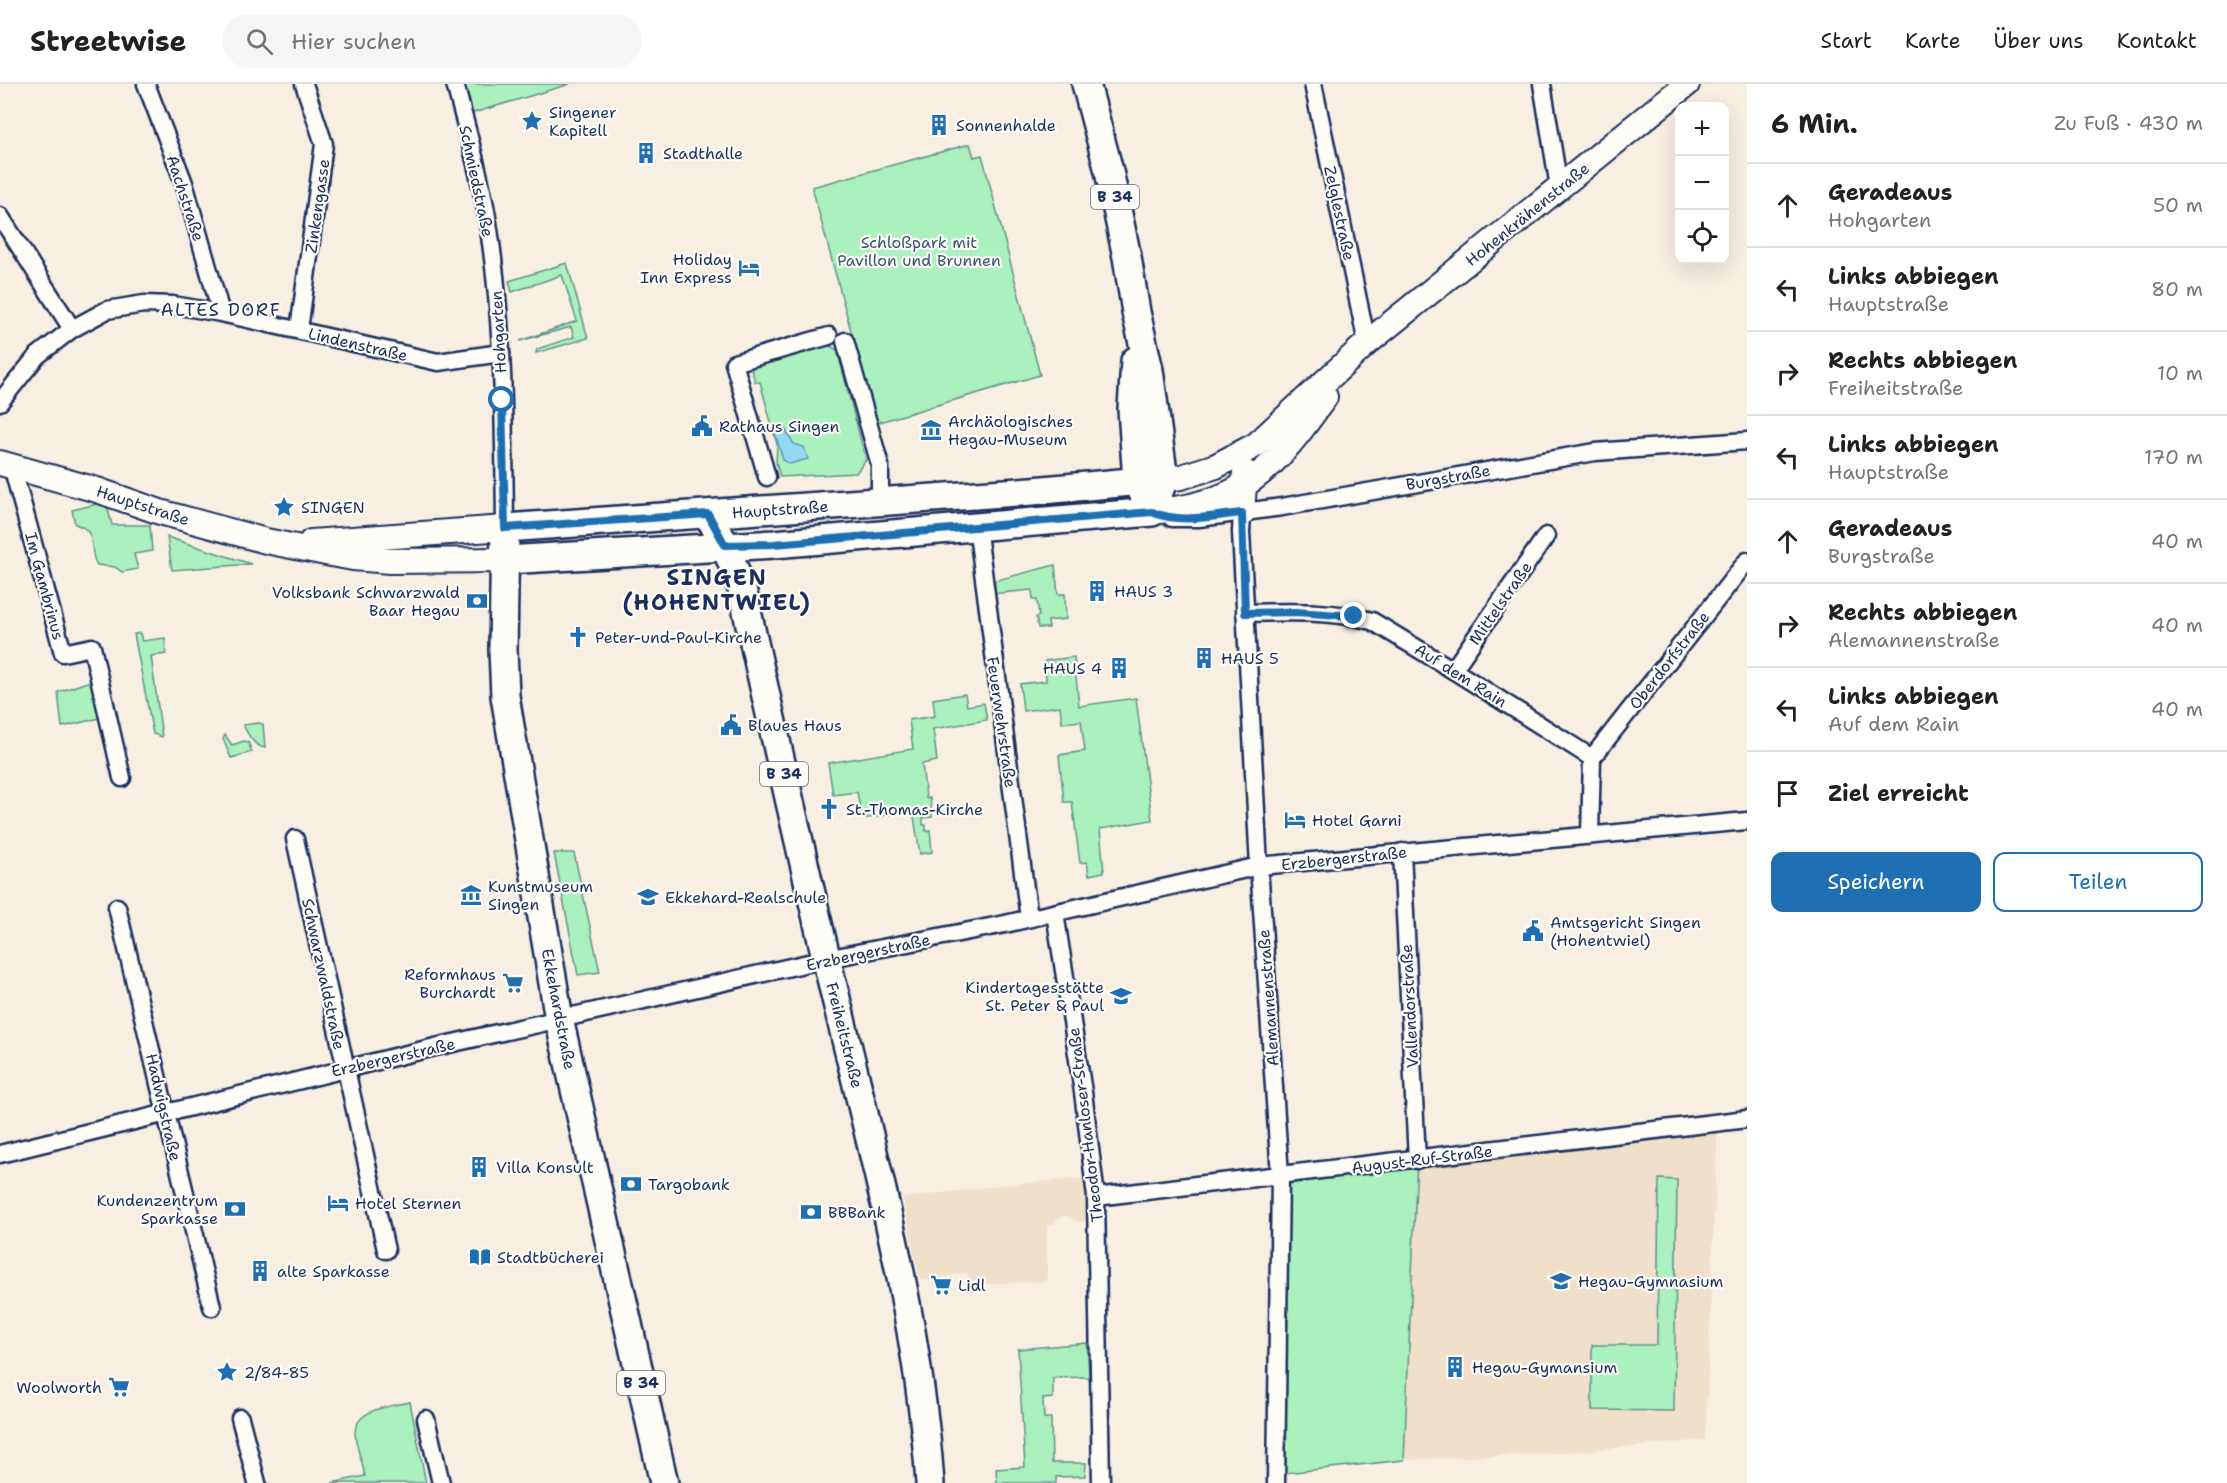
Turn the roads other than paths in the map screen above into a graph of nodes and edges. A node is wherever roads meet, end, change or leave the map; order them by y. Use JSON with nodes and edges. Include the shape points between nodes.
{"nodes":[{"id":1,"x":146,"y":84,"type":"edge"},
{"id":2,"x":304,"y":84,"type":"edge"},
{"id":3,"x":455,"y":84,"type":"edge"},
{"id":4,"x":1086,"y":84,"type":"edge"},
{"id":5,"x":1313,"y":84,"type":"edge"},
{"id":6,"x":1542,"y":84,"type":"edge"},
{"id":7,"x":1687,"y":84,"type":"edge"},
{"id":8,"x":1559,"y":187,"type":"junction"},
{"id":9,"x":0,"y":216,"type":"edge"},
{"id":10,"x":495,"y":279,"type":"joint"},
{"id":11,"x":1136,"y":312,"type":"junction"},
{"id":12,"x":220,"y":313,"type":"junction"},
{"id":13,"x":72,"y":329,"type":"junction"},
{"id":14,"x":299,"y":330,"type":"junction"},
{"id":15,"x":1367,"y":343,"type":"junction"},
{"id":16,"x":501,"y":353,"type":"junction"},
{"id":17,"x":0,"y":402,"type":"edge"},
{"id":18,"x":1747,"y":441,"type":"edge"},
{"id":19,"x":1256,"y":445,"type":"junction"},
{"id":20,"x":6,"y":464,"type":"edge"},
{"id":21,"x":767,"y":477,"type":"dead end"},
{"id":22,"x":1164,"y":479,"type":"junction"},
{"id":23,"x":1137,"y":481,"type":"junction"},
{"id":24,"x":1243,"y":486,"type":"junction"},
{"id":25,"x":880,"y":502,"type":"junction"},
{"id":26,"x":1152,"y":512,"type":"junction"},
{"id":27,"x":1242,"y":513,"type":"junction"},
{"id":28,"x":708,"y":514,"type":"junction"},
{"id":29,"x":977,"y":526,"type":"junction"},
{"id":30,"x":505,"y":528,"type":"junction"},
{"id":31,"x":1546,"y":536,"type":"dead end"},
{"id":32,"x":288,"y":544,"type":"junction"},
{"id":33,"x":774,"y":544,"type":"junction"},
{"id":34,"x":725,"y":545,"type":"junction"},
{"id":35,"x":506,"y":560,"type":"junction"},
{"id":36,"x":1747,"y":561,"type":"edge"},
{"id":37,"x":742,"y":589,"type":"junction"},
{"id":38,"x":1245,"y":613,"type":"junction"},
{"id":39,"x":1453,"y":670,"type":"junction"},
{"id":40,"x":1592,"y":758,"type":"junction"},
{"id":41,"x":122,"y":778,"type":"dead end"},
{"id":42,"x":1747,"y":821,"type":"edge"},
{"id":43,"x":1590,"y":835,"type":"junction"},
{"id":44,"x":295,"y":839,"type":"dead end"},
{"id":45,"x":1402,"y":852,"type":"junction"},
{"id":46,"x":1259,"y":866,"type":"junction"},
{"id":47,"x":117,"y":907,"type":"dead end"},
{"id":48,"x":1055,"y":913,"type":"junction"},
{"id":49,"x":1029,"y":918,"type":"junction"},
{"id":50,"x":826,"y":959,"type":"junction"},
{"id":51,"x":559,"y":1019,"type":"junction"},
{"id":52,"x":345,"y":1068,"type":"junction"},
{"id":53,"x":166,"y":1113,"type":"junction"},
{"id":54,"x":1747,"y":1119,"type":"edge"},
{"id":55,"x":0,"y":1154,"type":"edge"},
{"id":56,"x":1417,"y":1160,"type":"junction"},
{"id":57,"x":1280,"y":1175,"type":"junction"},
{"id":58,"x":1096,"y":1197,"type":"junction"},
{"id":59,"x":387,"y":1250,"type":"dead end"},
{"id":60,"x":212,"y":1307,"type":"dead end"},
{"id":61,"x":240,"y":1418,"type":"dead end"},
{"id":62,"x":426,"y":1419,"type":"dead end"},
{"id":63,"x":257,"y":1483,"type":"edge"},
{"id":64,"x":441,"y":1483,"type":"edge"},
{"id":65,"x":664,"y":1483,"type":"edge"},
{"id":66,"x":930,"y":1483,"type":"edge"},
{"id":67,"x":1101,"y":1483,"type":"edge"},
{"id":68,"x":1276,"y":1483,"type":"edge"}],
"edges":[{"from":1,"to":12,"type":"street","name":"Aachstraße","via":[[184,183]]},
{"from":2,"to":14,"type":"street","name":"Zinkengasse","via":[[324,144]]},
{"from":3,"to":10,"type":"street","name":"Schmiedstraße","via":[[487,220]]},
{"from":4,"to":11,"type":"main road","number":"B 34","via":[[1109,171]]},
{"from":5,"to":15,"type":"street","name":"Zelglestraße"},
{"from":6,"to":8,"type":"street"},
{"from":7,"to":8,"type":"main road","name":"Hohenkrähenstraße"},
{"from":8,"to":15,"type":"main road","name":"Hohenkrähenstraße"},
{"from":9,"to":13,"type":"street"},
{"from":10,"to":16,"type":"street","name":"Hohgarten"},
{"from":11,"to":22,"type":"main road","number":"B 34","via":[[1149,370]]},
{"from":11,"to":23,"type":"main road","number":"B 34","via":[[1132,409]]},
{"from":12,"to":13,"type":"street","name":"Lindenstraße","via":[[144,304],[107,310]]},
{"from":12,"to":14,"type":"street","name":"Lindenstraße"},
{"from":13,"to":17,"type":"street","name":"Lindenstraße","via":[[37,356]]},
{"from":14,"to":16,"type":"street","name":"Lindenstraße","via":[[438,362]]},
{"from":15,"to":19,"type":"main road","name":"Hohenkrähenstraße"},
{"from":15,"to":24,"type":"main road","name":"Hohenkrähenstraße","via":[[1278,459]]},
{"from":16,"to":30,"type":"street","name":"Hohgarten"},
{"from":18,"to":27,"type":"street","name":"Burgstraße","via":[[1595,452]]},
{"from":19,"to":22,"type":"main road","name":"Hohenkrähenstraße","via":[[1216,466]]},
{"from":19,"to":24,"type":"main road","via":[[1246,466]]},
{"from":20,"to":32,"type":"main road","name":"Hauptstraße","via":[[160,512],[266,542]]},
{"from":20,"to":41,"type":"street","name":"Im Gambrinus","via":[[63,653],[92,647]]},
{"from":21,"to":25,"type":"street","via":[[734,363],[837,338],[880,465]]},
{"from":22,"to":23,"type":"main road","name":"Hauptstraße"},
{"from":22,"to":26,"type":"main road","number":"B 34"},
{"from":23,"to":25,"type":"main road","name":"Hauptstraße"},
{"from":23,"to":26,"type":"main road","number":"B 34"},
{"from":24,"to":26,"type":"main road","name":"Hohenkrähenstraße","via":[[1204,503]]},
{"from":24,"to":27,"type":"main road"},
{"from":25,"to":28,"type":"main road","name":"Hauptstraße"},
{"from":26,"to":27,"type":"street","name":"Burgstraße","via":[[1164,518]]},
{"from":26,"to":29,"type":"main road","name":"Hauptstraße"},
{"from":27,"to":38,"type":"street","name":"Alemannenstraße"},
{"from":28,"to":30,"type":"main road","name":"Hauptstraße"},
{"from":28,"to":34,"type":"main road","name":"Freiheitstraße","number":"B 34"},
{"from":29,"to":33,"type":"main road","name":"Hauptstraße"},
{"from":29,"to":49,"type":"street","name":"Feuerwehrstraße"},
{"from":30,"to":32,"type":"main road","name":"Hauptstraße"},
{"from":30,"to":35,"type":"main road","name":"Ekkehardstraße","number":"B 34"},
{"from":31,"to":39,"type":"street","name":"Mittelstraße"},
{"from":32,"to":35,"type":"main road","name":"Hauptstraße","via":[[353,558]]},
{"from":33,"to":34,"type":"main road","name":"Hauptstraße"},
{"from":33,"to":37,"type":"main road","via":[[754,563]]},
{"from":34,"to":35,"type":"main road","name":"Hauptstraße"},
{"from":34,"to":37,"type":"main road","name":"Freiheitstraße","number":"B 34"},
{"from":35,"to":51,"type":"main road","name":"Ekkehardstraße","number":"B 34","via":[[506,696]]},
{"from":36,"to":40,"type":"street","name":"Oberdorfstraße"},
{"from":37,"to":50,"type":"main road","name":"Freiheitstraße","number":"B 34"},
{"from":38,"to":39,"type":"street","name":"Auf dem Rain","via":[[1354,616],[1372,621]]},
{"from":38,"to":46,"type":"street","name":"Alemannenstraße"},
{"from":39,"to":40,"type":"street","name":"Auf dem Rain"},
{"from":40,"to":43,"type":"street"},
{"from":42,"to":43,"type":"street","name":"Erzbergerstraße"},
{"from":43,"to":45,"type":"street","name":"Erzbergerstraße"},
{"from":44,"to":52,"type":"street","name":"Schwarzwaldstraße"},
{"from":45,"to":46,"type":"street","name":"Erzbergerstraße"},
{"from":45,"to":56,"type":"street","name":"Vallendorstraße"},
{"from":46,"to":48,"type":"street","name":"Erzbergerstraße"},
{"from":46,"to":57,"type":"street","name":"Alemannenstraße"},
{"from":47,"to":53,"type":"street","name":"Hadwigstraße"},
{"from":48,"to":49,"type":"street","name":"Erzbergerstraße"},
{"from":48,"to":58,"type":"street","name":"Theodor-Hanloser-Straße"},
{"from":49,"to":50,"type":"street","name":"Erzbergerstraße"},
{"from":50,"to":51,"type":"street","name":"Erzbergerstraße"},
{"from":50,"to":66,"type":"main road","name":"Freiheitstraße","number":"B 34","via":[[894,1242],[921,1389]]},
{"from":51,"to":52,"type":"street","name":"Erzbergerstraße"},
{"from":51,"to":65,"type":"main road","name":"Ekkehardstraße","number":"B 34"},
{"from":52,"to":53,"type":"street","name":"Erzbergerstraße"},
{"from":52,"to":59,"type":"street","name":"Schwarzwaldstraße"},
{"from":53,"to":55,"type":"street","name":"Erzbergerstraße"},
{"from":53,"to":60,"type":"street","name":"Hadwigstraße"},
{"from":54,"to":56,"type":"street","name":"August-Ruf-Straße"},
{"from":56,"to":57,"type":"street","name":"August-Ruf-Straße"},
{"from":57,"to":58,"type":"street","name":"August-Ruf-Straße"},
{"from":57,"to":68,"type":"street","name":"Alemannenstraße"},
{"from":58,"to":67,"type":"street","name":"Theodor-Hanloser-Straße"},
{"from":61,"to":63,"type":"street"},
{"from":62,"to":64,"type":"street"}]}
